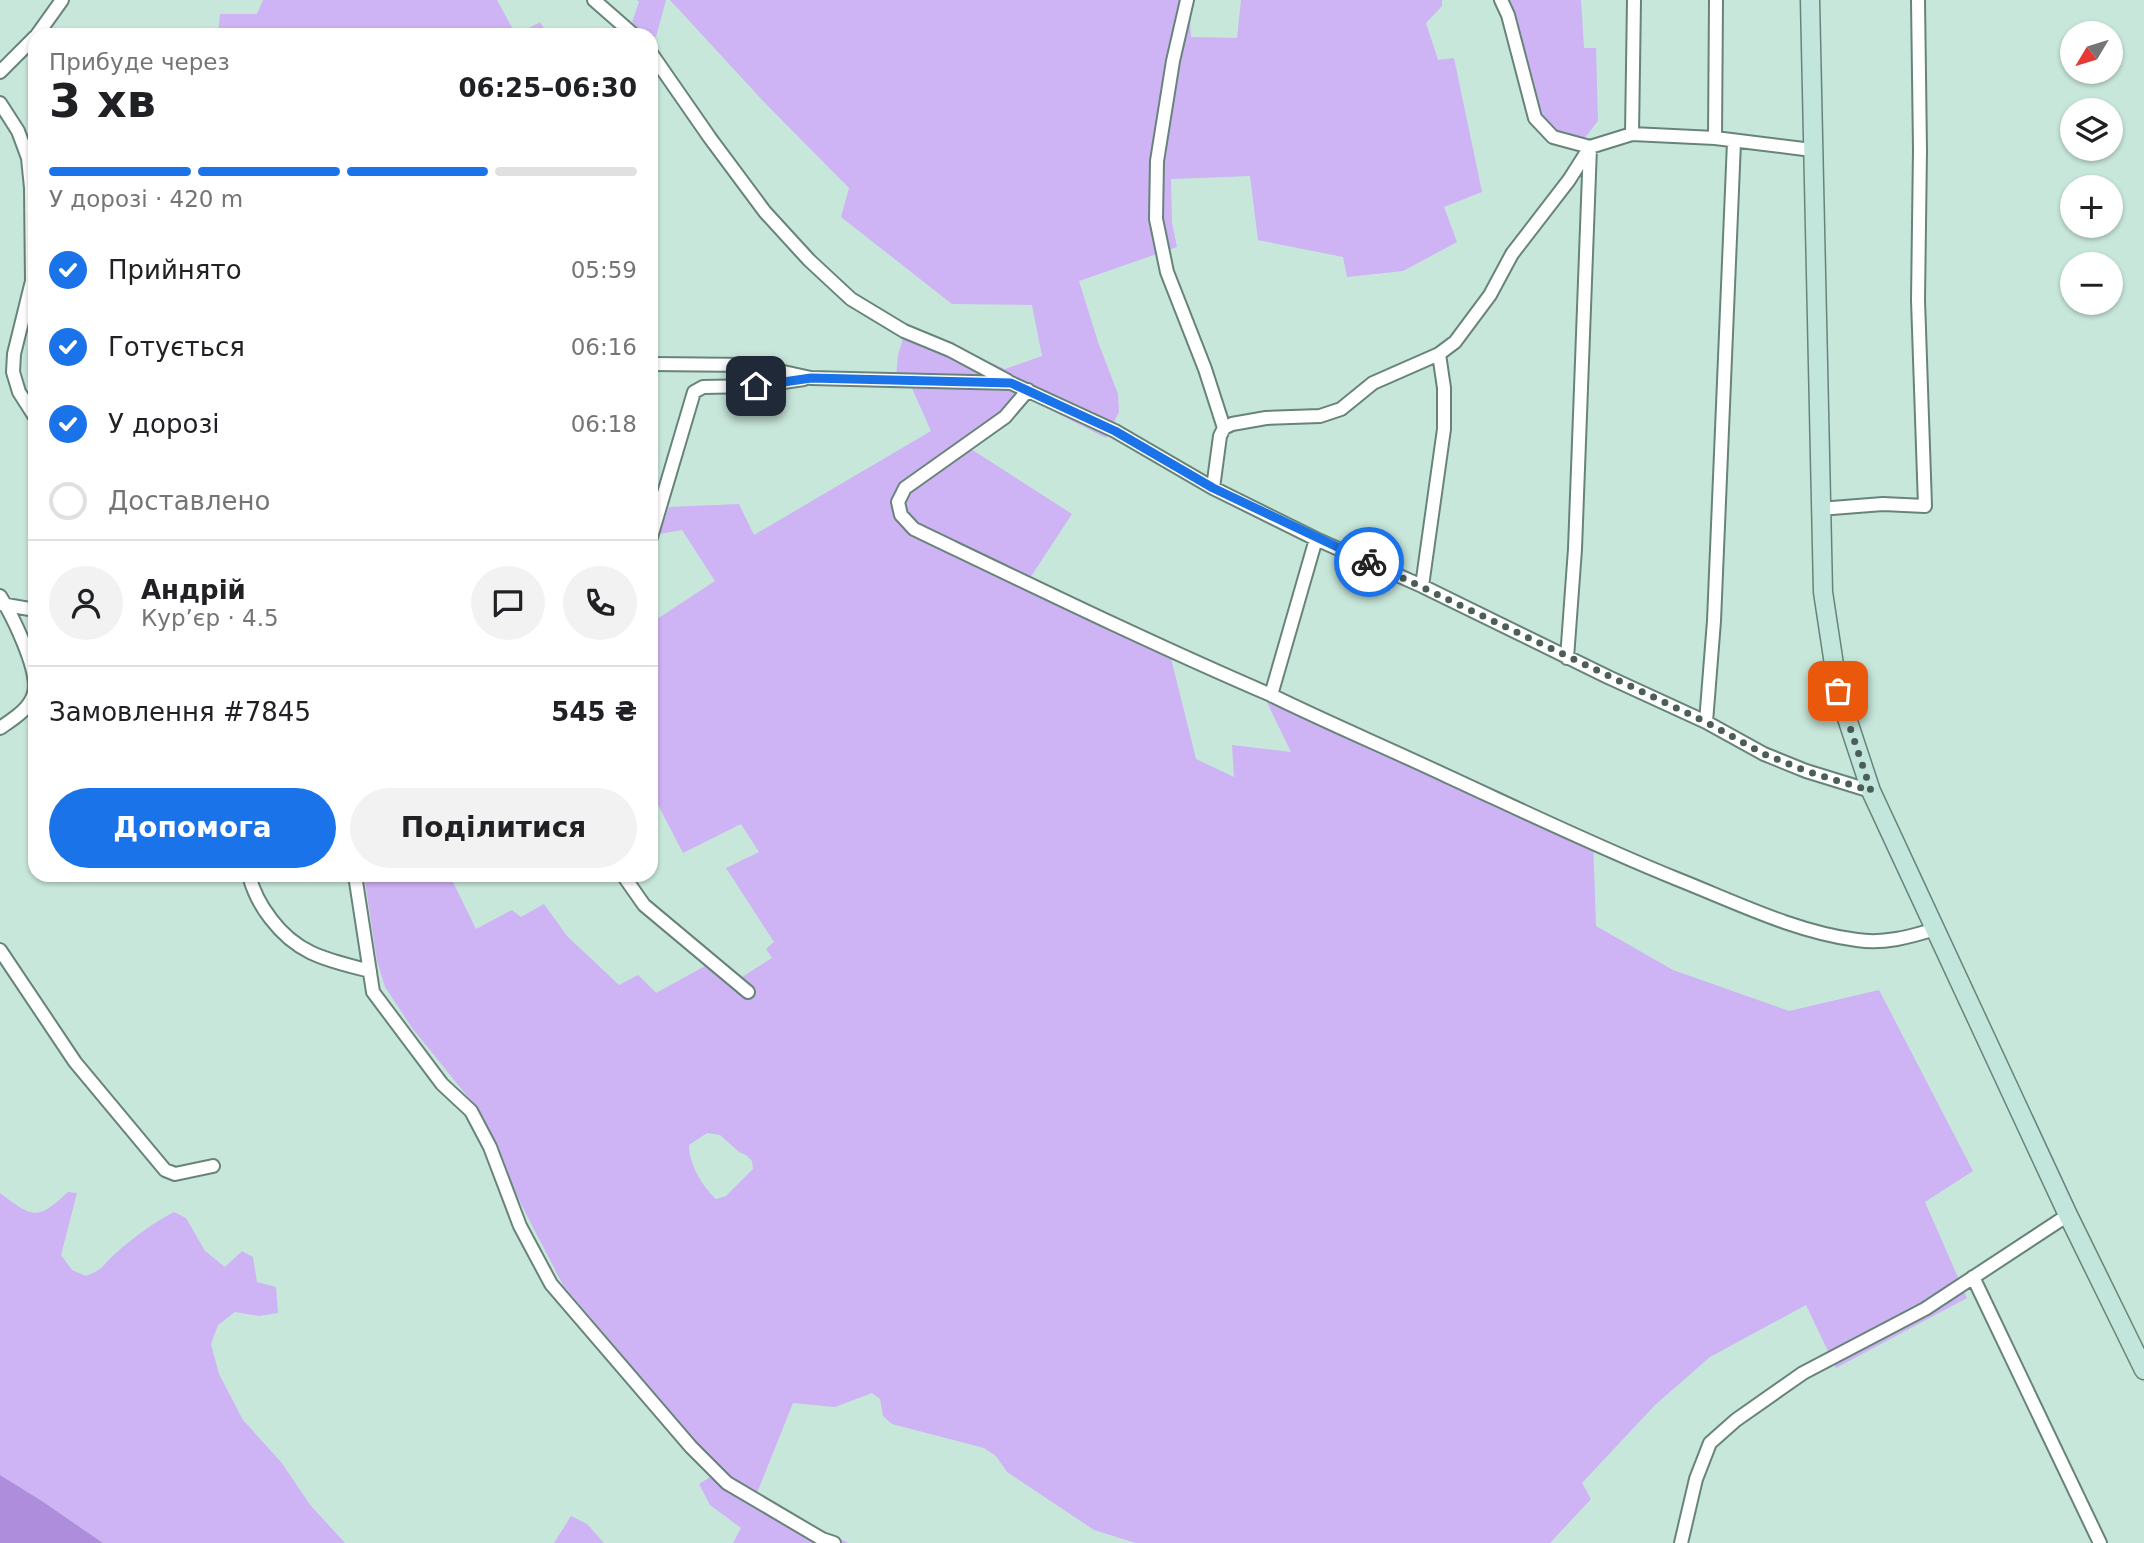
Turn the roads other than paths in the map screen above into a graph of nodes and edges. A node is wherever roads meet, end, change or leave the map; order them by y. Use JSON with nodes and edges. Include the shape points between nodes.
{"nodes":[{"id":1,"x":62,"y":0,"type":"edge"},
{"id":2,"x":594,"y":0,"type":"edge"},
{"id":3,"x":1187,"y":0,"type":"edge"},
{"id":4,"x":1501,"y":0,"type":"edge"},
{"id":5,"x":1634,"y":0,"type":"edge"},
{"id":6,"x":1716,"y":0,"type":"edge"},
{"id":7,"x":1810,"y":0,"type":"edge"},
{"id":8,"x":1918,"y":0,"type":"edge"},
{"id":9,"x":42,"y":28,"type":"edge"},
{"id":10,"x":627,"y":28,"type":"edge"},
{"id":11,"x":28,"y":44,"type":"edge"},
{"id":12,"x":658,"y":62,"type":"edge"},
{"id":13,"x":0,"y":72,"type":"edge"},
{"id":14,"x":0,"y":103,"type":"edge"},
{"id":15,"x":1632,"y":134,"type":"junction"},
{"id":16,"x":1715,"y":138,"type":"junction"},
{"id":17,"x":1734,"y":142,"type":"junction"},
{"id":18,"x":1590,"y":147,"type":"junction"},
{"id":19,"x":1812,"y":150,"type":"junction"},
{"id":20,"x":28,"y":158,"type":"edge"},
{"id":21,"x":28,"y":297,"type":"edge"},
{"id":22,"x":1439,"y":354,"type":"junction"},
{"id":23,"x":658,"y":364,"type":"edge"},
{"id":24,"x":811,"y":378,"type":"junction"},
{"id":25,"x":1011,"y":383,"type":"junction"},
{"id":26,"x":1028,"y":390,"type":"junction"},
{"id":27,"x":28,"y":406,"type":"edge"},
{"id":28,"x":1224,"y":428,"type":"junction"},
{"id":29,"x":1213,"y":488,"type":"junction"},
{"id":30,"x":1819,"y":509,"type":"junction"},
{"id":31,"x":658,"y":514,"type":"edge"},
{"id":32,"x":1316,"y":539,"type":"junction"},
{"id":33,"x":1422,"y":586,"type":"junction"},
{"id":34,"x":2,"y":601,"type":"edge"},
{"id":35,"x":28,"y":608,"type":"edge"},
{"id":36,"x":28,"y":657,"type":"edge"},
{"id":37,"x":1567,"y":657,"type":"junction"},
{"id":38,"x":1271,"y":695,"type":"junction"},
{"id":39,"x":28,"y":706,"type":"edge"},
{"id":40,"x":1706,"y":722,"type":"junction"},
{"id":41,"x":0,"y":728,"type":"edge"},
{"id":42,"x":1871,"y":791,"type":"junction"},
{"id":43,"x":252,"y":882,"type":"edge"},
{"id":44,"x":356,"y":882,"type":"edge"},
{"id":45,"x":628,"y":882,"type":"edge"},
{"id":46,"x":1935,"y":929,"type":"junction"},
{"id":47,"x":0,"y":950,"type":"edge"},
{"id":48,"x":370,"y":971,"type":"junction"},
{"id":49,"x":748,"y":992,"type":"dead end"},
{"id":50,"x":213,"y":1166,"type":"dead end"},
{"id":51,"x":2068,"y":1215,"type":"junction"},
{"id":52,"x":1973,"y":1277,"type":"junction"},
{"id":53,"x":2144,"y":1370,"type":"edge"},
{"id":54,"x":834,"y":1543,"type":"edge"},
{"id":55,"x":1681,"y":1543,"type":"edge"},
{"id":56,"x":2100,"y":1543,"type":"edge"}],
"edges":[{"from":1,"to":9,"type":"street"},
{"from":2,"to":10,"type":"street"},
{"from":3,"to":28,"type":"street","via":[[1157,161],[1156,219],[1167,272]]},
{"from":4,"to":18,"type":"street","via":[[1535,118],[1553,137]]},
{"from":5,"to":15,"type":"street"},
{"from":6,"to":16,"type":"street"},
{"from":7,"to":19,"type":"main road"},
{"from":8,"to":30,"type":"street","via":[[1918,300],[1925,506]]},
{"from":11,"to":13,"type":"street"},
{"from":12,"to":25,"type":"street","via":[[765,212],[851,299],[904,331]]},
{"from":14,"to":20,"type":"street"},
{"from":15,"to":16,"type":"street"},
{"from":15,"to":18,"type":"street"},
{"from":16,"to":17,"type":"street"},
{"from":17,"to":19,"type":"street"},
{"from":17,"to":40,"type":"street"},
{"from":18,"to":22,"type":"street","via":[[1512,254],[1465,330]]},
{"from":18,"to":37,"type":"street"},
{"from":19,"to":30,"type":"main road"},
{"from":21,"to":27,"type":"street","via":[[13,372]]},
{"from":22,"to":28,"type":"street","via":[[1373,383],[1341,409],[1320,416],[1266,418]]},
{"from":22,"to":33,"type":"street","via":[[1444,429]]},
{"from":23,"to":24,"type":"street","via":[[751,365]]},
{"from":24,"to":25,"type":"street"},
{"from":24,"to":31,"type":"street","via":[[703,387],[694,393]]},
{"from":25,"to":26,"type":"street"},
{"from":26,"to":29,"type":"street","via":[[1115,431]]},
{"from":26,"to":38,"type":"street","via":[[1005,417],[905,488],[898,502],[901,515],[914,529],[1072,606]]},
{"from":28,"to":29,"type":"street"},
{"from":29,"to":32,"type":"street"},
{"from":30,"to":42,"type":"main road","via":[[1831,657]]},
{"from":32,"to":33,"type":"street"},
{"from":32,"to":38,"type":"street"},
{"from":33,"to":37,"type":"street"},
{"from":34,"to":35,"type":"street"},
{"from":34,"to":36,"type":"street"},
{"from":37,"to":40,"type":"street"},
{"from":38,"to":46,"type":"street","via":[[1624,858],[1762,914],[1859,941],[1899,940]]},
{"from":39,"to":41,"type":"street"},
{"from":40,"to":42,"type":"street","via":[[1764,754]]},
{"from":42,"to":46,"type":"main road"},
{"from":43,"to":48,"type":"street","via":[[262,908],[299,948]]},
{"from":44,"to":48,"type":"street"},
{"from":45,"to":49,"type":"street","via":[[644,905]]},
{"from":46,"to":51,"type":"main road"},
{"from":47,"to":50,"type":"street","via":[[75,1062],[165,1170],[175,1174]]},
{"from":48,"to":54,"type":"street","via":[[373,992],[442,1084],[471,1111],[520,1226],[551,1284],[727,1483]]},
{"from":51,"to":52,"type":"street"},
{"from":51,"to":53,"type":"main road"},
{"from":52,"to":55,"type":"street","via":[[1925,1309],[1803,1373],[1710,1443]]},
{"from":52,"to":56,"type":"street"}]}
